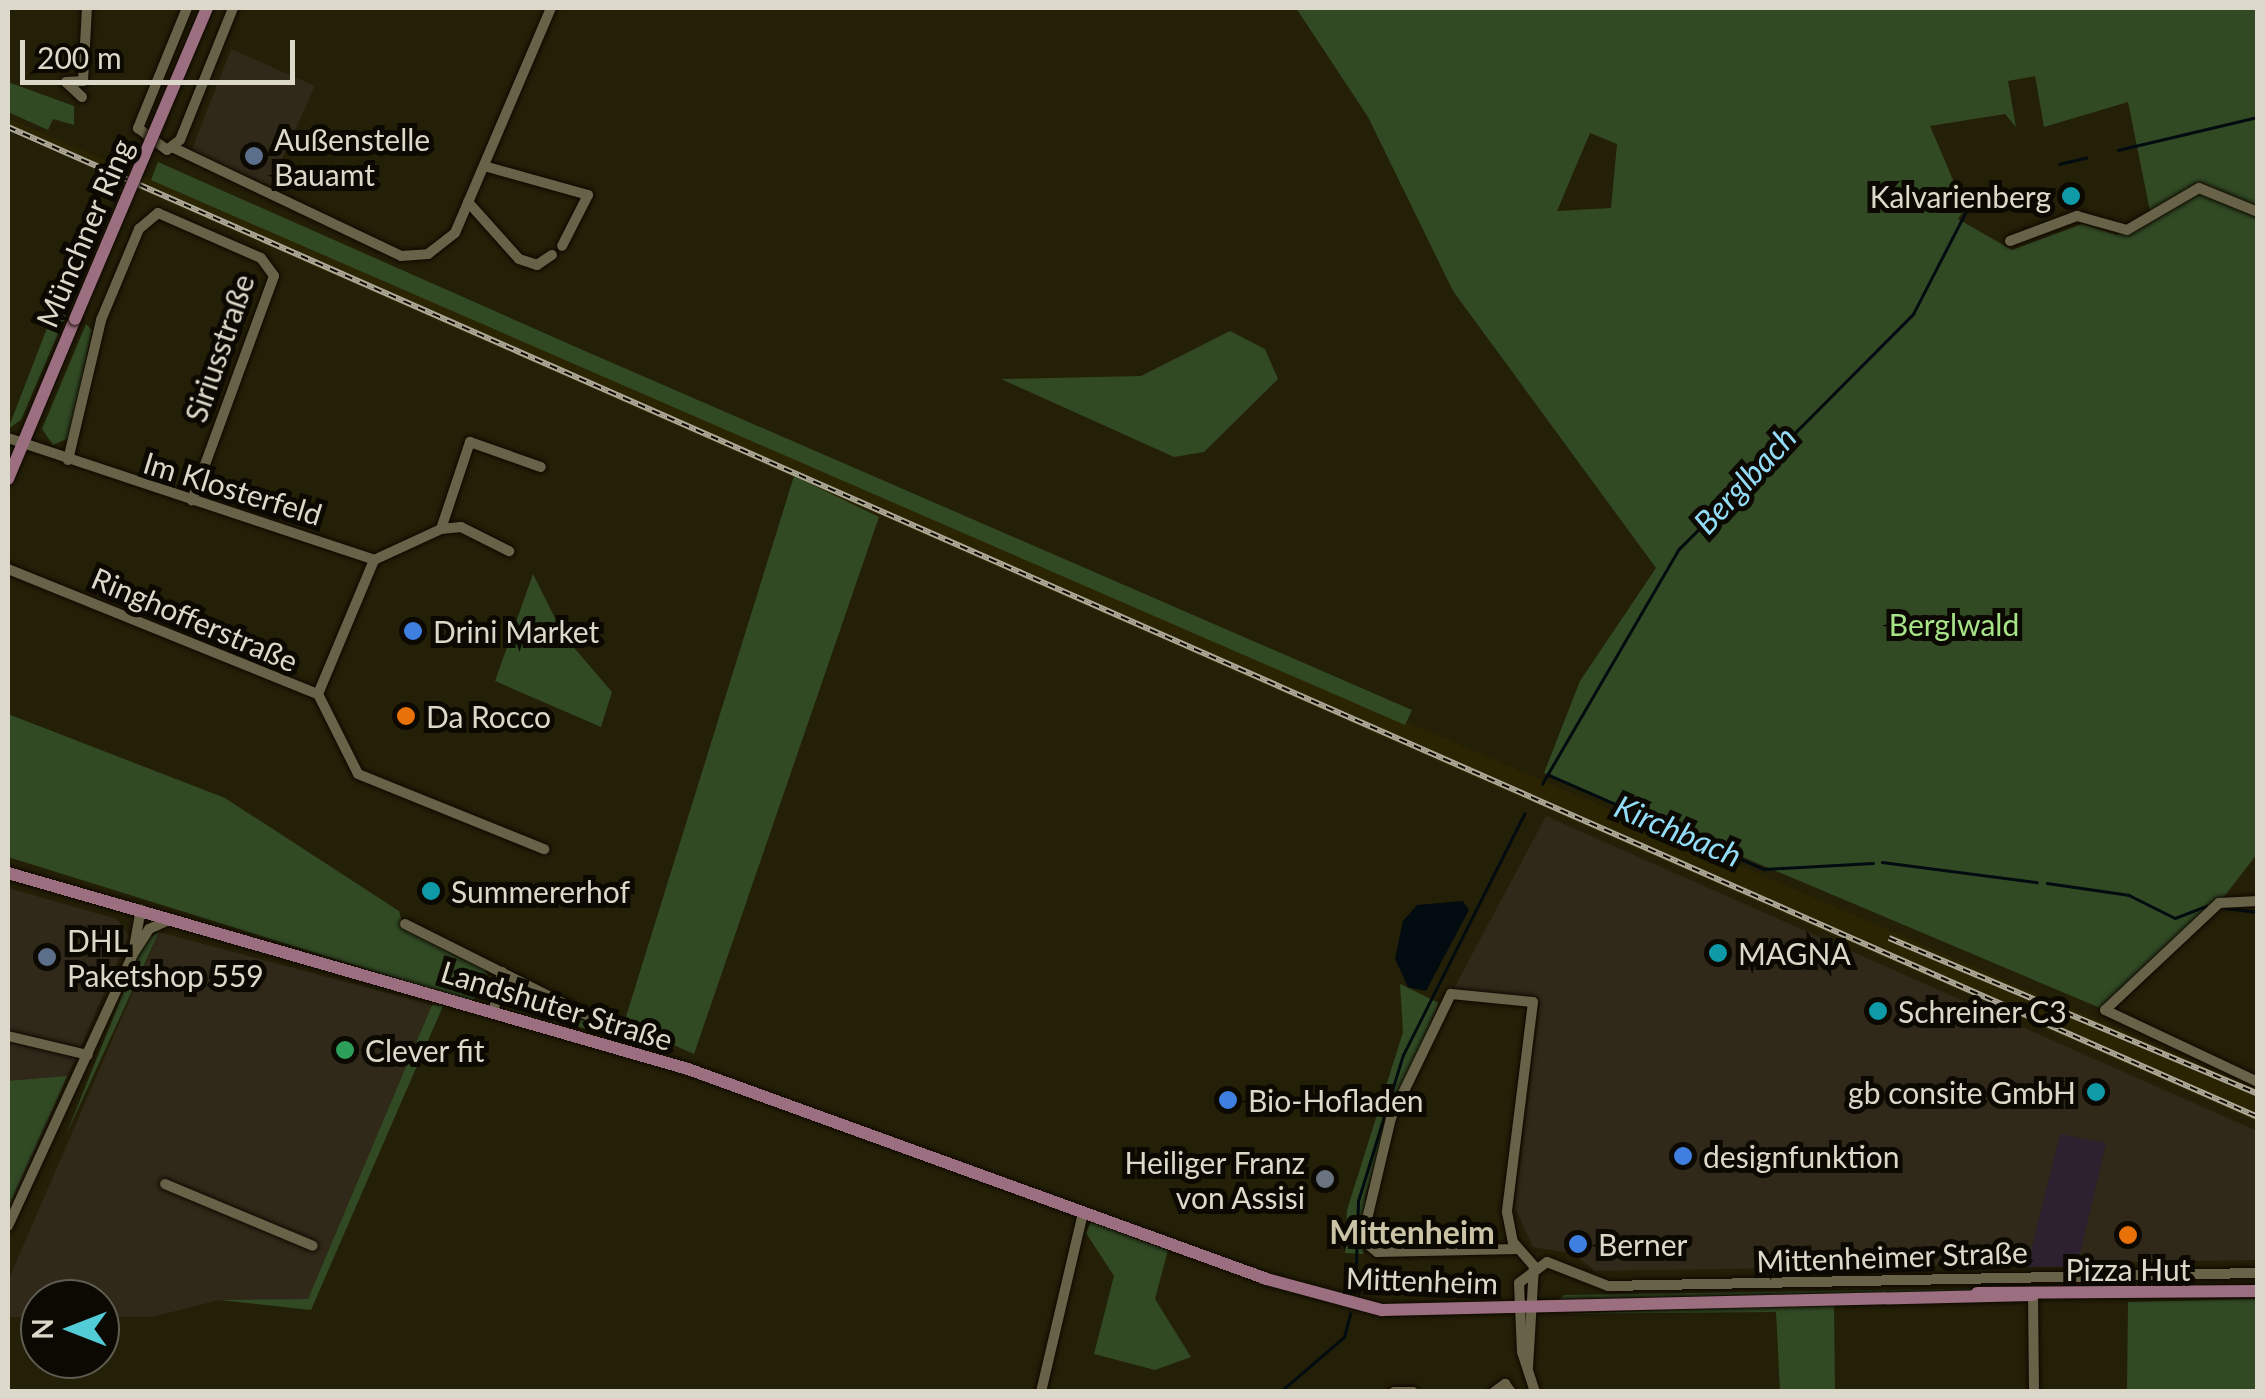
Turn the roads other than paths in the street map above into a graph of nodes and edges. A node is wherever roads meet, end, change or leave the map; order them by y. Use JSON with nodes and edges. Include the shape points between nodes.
{"nodes":[{"id":1,"x":87,"y":8,"type":"edge"},
{"id":2,"x":187,"y":8,"type":"edge"},
{"id":3,"x":206,"y":8,"type":"edge"},
{"id":4,"x":233,"y":8,"type":"edge"},
{"id":5,"x":551,"y":8,"type":"edge"},
{"id":6,"x":82,"y":97,"type":"dead end"},
{"id":7,"x":174,"y":148,"type":"junction"},
{"id":8,"x":484,"y":166,"type":"junction"},
{"id":9,"x":468,"y":202,"type":"junction"},
{"id":10,"x":2258,"y":212,"type":"edge"},
{"id":11,"x":2010,"y":241,"type":"dead end"},
{"id":12,"x":562,"y":246,"type":"dead end"},
{"id":13,"x":552,"y":254,"type":"dead end"},
{"id":14,"x":8,"y":438,"type":"edge"},
{"id":15,"x":23,"y":444,"type":"junction"},
{"id":16,"x":68,"y":460,"type":"junction"},
{"id":17,"x":541,"y":467,"type":"dead end"},
{"id":18,"x":8,"y":479,"type":"edge"},
{"id":19,"x":192,"y":500,"type":"junction"},
{"id":20,"x":441,"y":528,"type":"junction"},
{"id":21,"x":508,"y":551,"type":"dead end"},
{"id":22,"x":374,"y":560,"type":"junction"},
{"id":23,"x":8,"y":568,"type":"edge"},
{"id":24,"x":318,"y":694,"type":"junction"},
{"id":25,"x":544,"y":849,"type":"dead end"},
{"id":26,"x":8,"y":872,"type":"edge"},
{"id":27,"x":2258,"y":901,"type":"edge"},
{"id":28,"x":140,"y":910,"type":"junction"},
{"id":29,"x":174,"y":918,"type":"junction"},
{"id":30,"x":404,"y":924,"type":"dead end"},
{"id":31,"x":133,"y":954,"type":"junction"},
{"id":32,"x":502,"y":972,"type":"junction"},
{"id":33,"x":1514,"y":990,"type":"dead end"},
{"id":34,"x":1533,"y":1002,"type":"junction"},
{"id":35,"x":493,"y":1013,"type":"junction"},
{"id":36,"x":8,"y":1036,"type":"edge"},
{"id":37,"x":653,"y":1039,"type":"dead end"},
{"id":38,"x":88,"y":1055,"type":"junction"},
{"id":39,"x":2258,"y":1082,"type":"edge"},
{"id":40,"x":165,"y":1184,"type":"dead end"},
{"id":41,"x":1083,"y":1213,"type":"junction"},
{"id":42,"x":8,"y":1226,"type":"edge"},
{"id":43,"x":313,"y":1246,"type":"dead end"},
{"id":44,"x":1516,"y":1249,"type":"junction"},
{"id":45,"x":1534,"y":1266,"type":"junction"},
{"id":46,"x":2258,"y":1272,"type":"edge"},
{"id":47,"x":2258,"y":1291,"type":"edge"},
{"id":48,"x":2033,"y":1295,"type":"junction"},
{"id":49,"x":1525,"y":1308,"type":"junction"},
{"id":50,"x":1528,"y":1375,"type":"junction"},
{"id":51,"x":1395,"y":1389,"type":"edge"},
{"id":52,"x":1510,"y":1389,"type":"edge"},
{"id":53,"x":1040,"y":1392,"type":"edge"},
{"id":54,"x":1412,"y":1392,"type":"edge"},
{"id":55,"x":1494,"y":1392,"type":"edge"},
{"id":56,"x":1535,"y":1392,"type":"edge"},
{"id":57,"x":2034,"y":1392,"type":"edge"}],
"edges":[{"from":1,"to":6,"type":"street","via":[[90,57],[82,81],[66,82]]},
{"from":2,"to":7,"type":"street","via":[[138,128]]},
{"from":3,"to":15,"type":"main road","name":"Münchner Ring","bridge":true},
{"from":4,"to":7,"type":"street"},
{"from":5,"to":8,"type":"street"},
{"from":7,"to":9,"type":"street","via":[[410,258],[445,246]]},
{"from":8,"to":9,"type":"street"},
{"from":8,"to":12,"type":"street","via":[[588,195]]},
{"from":9,"to":13,"type":"street","via":[[519,259],[538,265]]},
{"from":10,"to":11,"type":"street","via":[[2199,188],[2128,230],[2077,216]]},
{"from":14,"to":15,"type":"street","name":"Im Klosterfeld"},
{"from":15,"to":16,"type":"street","name":"Im Klosterfeld"},
{"from":15,"to":18,"type":"main road","name":"Münchner Ring"},
{"from":16,"to":19,"type":"street","name":"Im Klosterfeld"},
{"from":16,"to":19,"type":"street","name":"Siriusstraße","via":[[101,320],[145,219],[165,215],[272,269]]},
{"from":17,"to":20,"type":"street","via":[[470,442]]},
{"from":19,"to":22,"type":"street","name":"Im Klosterfeld"},
{"from":20,"to":21,"type":"street","via":[[461,528]]},
{"from":20,"to":22,"type":"street"},
{"from":22,"to":24,"type":"street"},
{"from":23,"to":24,"type":"street","name":"Ringhofferstraße"},
{"from":24,"to":25,"type":"street","name":"Ringhofferstraße","via":[[358,774]]},
{"from":26,"to":28,"type":"main road","name":"Landshuter Straße"},
{"from":27,"to":39,"type":"street","via":[[2219,904],[2105,1010]]},
{"from":28,"to":29,"type":"main road","name":"Landshuter Straße"},
{"from":28,"to":31,"type":"street"},
{"from":29,"to":31,"type":"street","via":[[148,928]]},
{"from":29,"to":35,"type":"main road","name":"Landshuter Straße"},
{"from":30,"to":32,"type":"street"},
{"from":31,"to":38,"type":"street"},
{"from":32,"to":35,"type":"street"},
{"from":32,"to":37,"type":"street","via":[[643,1042]]},
{"from":33,"to":34,"type":"street"},
{"from":34,"to":44,"type":"street","name":"Mittenheim","via":[[1507,1212]]},
{"from":34,"to":44,"type":"street","name":"Mittenheim","via":[[1451,994],[1390,1118],[1367,1219],[1366,1242],[1377,1252]]},
{"from":35,"to":41,"type":"main road","name":"Landshuter Straße","via":[[688,1070]]},
{"from":36,"to":38,"type":"street"},
{"from":38,"to":42,"type":"street"},
{"from":40,"to":43,"type":"street"},
{"from":41,"to":49,"type":"main road","name":"Mittenheim","via":[[1267,1280],[1382,1310]]},
{"from":41,"to":53,"type":"street"},
{"from":44,"to":45,"type":"street","name":"Mittenheim"},
{"from":45,"to":46,"type":"street","name":"Mittenheimer Straße","via":[[1556,1263],[1608,1286]]},
{"from":45,"to":49,"type":"street"},
{"from":47,"to":48,"type":"main road","name":"Mittenheimer Straße"},
{"from":48,"to":49,"type":"main road","name":"Mittenheimer Straße"},
{"from":48,"to":57,"type":"street"},
{"from":49,"to":50,"type":"street"},
{"from":50,"to":52,"type":"street"},
{"from":50,"to":56,"type":"street"},
{"from":51,"to":54,"type":"street"},
{"from":52,"to":55,"type":"street"}]}
